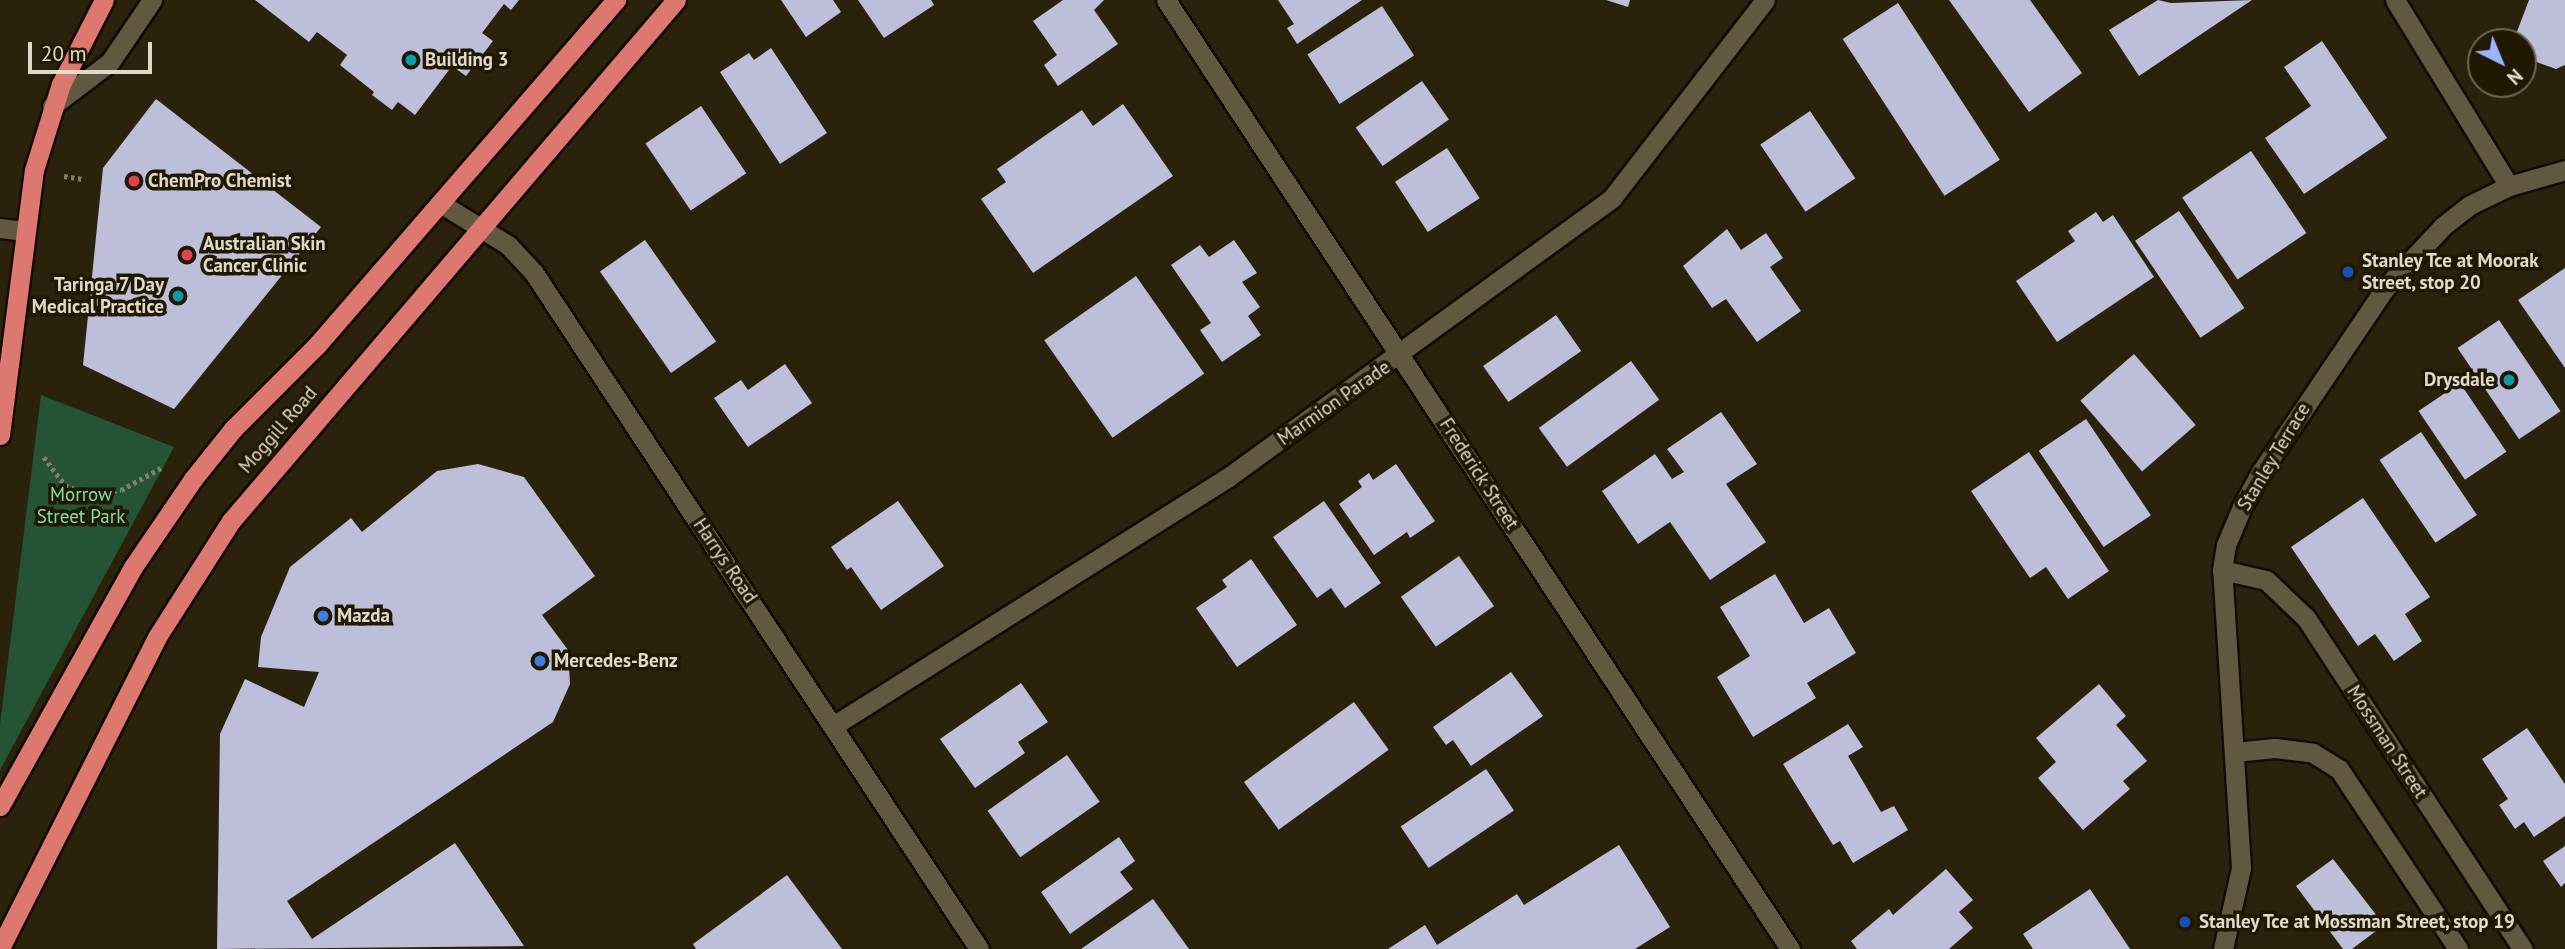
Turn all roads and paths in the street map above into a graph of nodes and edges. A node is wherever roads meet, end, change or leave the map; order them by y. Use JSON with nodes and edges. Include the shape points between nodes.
{"nodes":[{"id":1,"x":104,"y":0,"type":"edge"},
{"id":2,"x":152,"y":0,"type":"edge"},
{"id":3,"x":616,"y":0,"type":"edge"},
{"id":4,"x":676,"y":0,"type":"edge"},
{"id":5,"x":1166,"y":0,"type":"edge"},
{"id":6,"x":1765,"y":0,"type":"edge"},
{"id":7,"x":2395,"y":0,"type":"edge"},
{"id":8,"x":52,"y":106,"type":"junction"},
{"id":9,"x":2565,"y":170,"type":"edge"},
{"id":10,"x":2509,"y":186,"type":"junction"},
{"id":11,"x":440,"y":203,"type":"junction"},
{"id":12,"x":0,"y":228,"type":"edge"},
{"id":13,"x":480,"y":229,"type":"junction"},
{"id":14,"x":23,"y":232,"type":"junction"},
{"id":15,"x":1402,"y":355,"type":"junction"},
{"id":16,"x":4,"y":357,"type":"edge"},
{"id":17,"x":0,"y":435,"type":"edge"},
{"id":18,"x":44,"y":457,"type":"dead end"},
{"id":19,"x":167,"y":464,"type":"dead end"},
{"id":20,"x":2222,"y":570,"type":"junction"},
{"id":21,"x":833,"y":726,"type":"junction"},
{"id":22,"x":2234,"y":752,"type":"junction"},
{"id":23,"x":0,"y":806,"type":"edge"},
{"id":24,"x":0,"y":948,"type":"edge"},
{"id":25,"x":979,"y":949,"type":"edge"},
{"id":26,"x":1790,"y":949,"type":"edge"},
{"id":27,"x":2223,"y":949,"type":"edge"},
{"id":28,"x":2458,"y":949,"type":"edge"},
{"id":29,"x":2523,"y":949,"type":"edge"}],
"edges":[{"from":1,"to":8,"type":"highway"},
{"from":2,"to":8,"type":"street","via":[[116,55]]},
{"from":3,"to":11,"type":"highway","name":"Moggill Road"},
{"from":4,"to":13,"type":"highway","name":"Moggill Road"},
{"from":5,"to":15,"type":"street","name":"Frederick Street"},
{"from":6,"to":15,"type":"street","name":"Marmion Parade","via":[[1612,198]]},
{"from":7,"to":10,"type":"street"},
{"from":8,"to":14,"type":"highway"},
{"from":9,"to":10,"type":"street","name":"Stanley Terrace"},
{"from":10,"to":20,"type":"street","name":"Stanley Terrace","via":[[2470,205],[2443,226],[2386,287],[2260,472],[2226,545]]},
{"from":11,"to":13,"type":"street","name":"Harrys Road"},
{"from":11,"to":23,"type":"highway","name":"Moggill Road","via":[[193,479],[118,591]]},
{"from":12,"to":14,"type":"street"},
{"from":13,"to":21,"type":"street","name":"Harrys Road","via":[[509,245],[534,273]]},
{"from":13,"to":24,"type":"highway","name":"Moggill Road","via":[[257,488],[184,589],[102,739]]},
{"from":14,"to":16,"type":"highway"},
{"from":15,"to":21,"type":"street","name":"Marmion Parade","via":[[1227,478]]},
{"from":15,"to":26,"type":"street","name":"Frederick Street"},
{"from":16,"to":17,"type":"highway"},
{"from":18,"to":19,"type":"path","via":[[65,485],[85,493],[121,491]]},
{"from":20,"to":22,"type":"street","name":"Stanley Terrace"},
{"from":20,"to":29,"type":"street","name":"Mossman Street","via":[[2266,580],[2306,618]]},
{"from":21,"to":25,"type":"street","name":"Harrys Road"},
{"from":22,"to":27,"type":"street","name":"Stanley Terrace","via":[[2241,868]]},
{"from":22,"to":28,"type":"street","via":[[2275,748],[2313,753],[2339,769]]}]}
